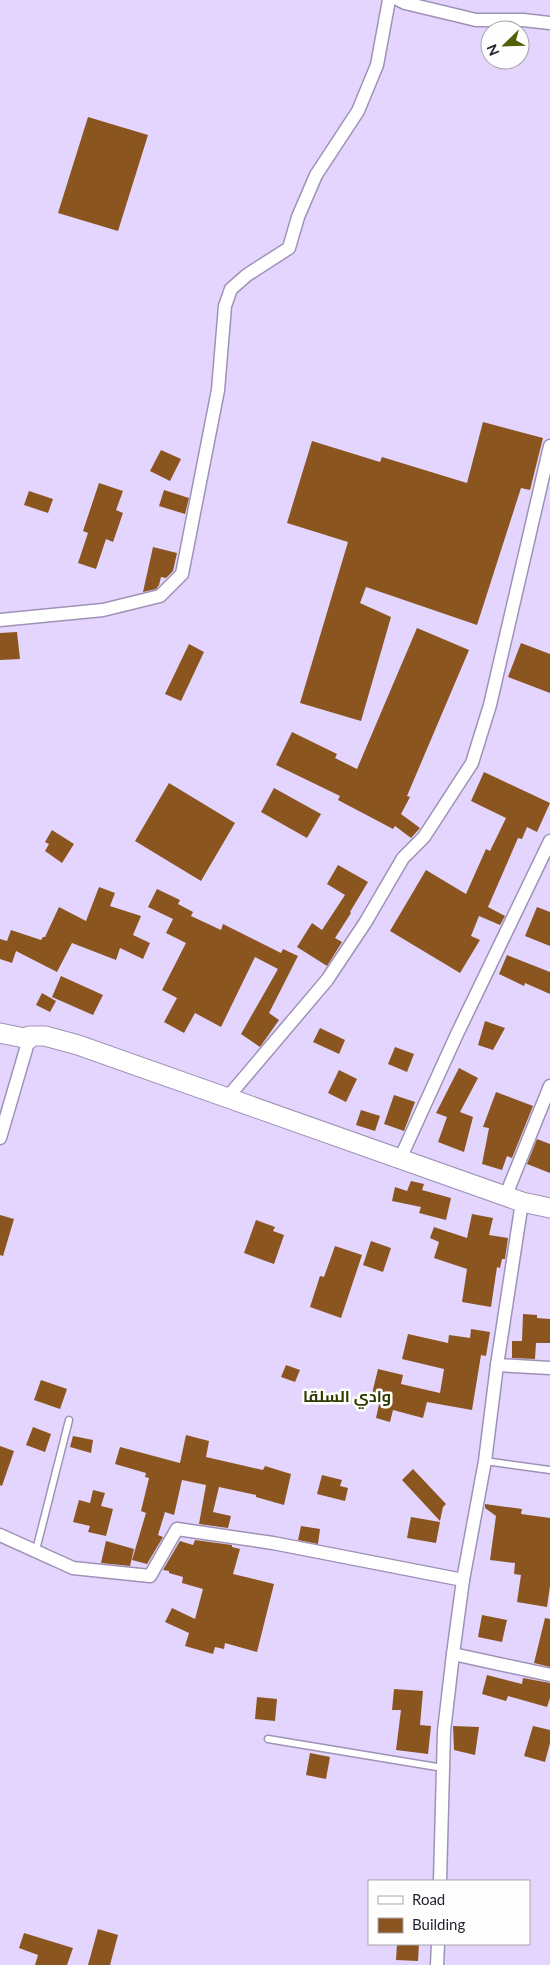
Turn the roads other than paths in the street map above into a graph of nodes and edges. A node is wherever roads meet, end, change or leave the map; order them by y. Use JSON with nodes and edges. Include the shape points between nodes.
{"nodes":[{"id":1,"x":389,"y":0,"type":"edge"},
{"id":2,"x":399,"y":0,"type":"edge"},
{"id":3,"x":550,"y":23,"type":"edge"},
{"id":4,"x":550,"y":446,"type":"edge"},
{"id":5,"x":0,"y":620,"type":"edge"},
{"id":6,"x":550,"y":841,"type":"edge"},
{"id":7,"x":0,"y":1033,"type":"edge"},
{"id":8,"x":29,"y":1039,"type":"junction"},
{"id":9,"x":550,"y":1086,"type":"edge"},
{"id":10,"x":227,"y":1098,"type":"junction"},
{"id":11,"x":0,"y":1138,"type":"edge"},
{"id":12,"x":400,"y":1159,"type":"junction"},
{"id":13,"x":514,"y":1198,"type":"junction"},
{"id":14,"x":550,"y":1208,"type":"edge"},
{"id":15,"x":497,"y":1365,"type":"junction"},
{"id":16,"x":550,"y":1368,"type":"edge"},
{"id":17,"x":69,"y":1420,"type":"dead end"},
{"id":18,"x":485,"y":1461,"type":"junction"},
{"id":19,"x":550,"y":1470,"type":"edge"},
{"id":20,"x":0,"y":1535,"type":"edge"},
{"id":21,"x":36,"y":1550,"type":"junction"},
{"id":22,"x":463,"y":1580,"type":"junction"},
{"id":23,"x":453,"y":1654,"type":"junction"},
{"id":24,"x":550,"y":1675,"type":"edge"},
{"id":25,"x":268,"y":1738,"type":"dead end"},
{"id":26,"x":443,"y":1768,"type":"junction"},
{"id":27,"x":440,"y":1880,"type":"edge"},
{"id":28,"x":438,"y":1945,"type":"edge"},
{"id":29,"x":437,"y":1965,"type":"edge"}],
"edges":[{"from":1,"to":5,"type":"street","via":[[376,65],[358,111],[316,175],[289,248],[231,289],[226,306],[218,390],[182,574],[160,596],[103,610]]},
{"from":2,"to":3,"type":"street","via":[[476,20]]},
{"from":4,"to":10,"type":"street","via":[[490,705],[472,763],[424,837],[403,858],[328,980]]},
{"from":6,"to":12,"type":"street"},
{"from":7,"to":8,"type":"street"},
{"from":8,"to":10,"type":"street","via":[[28,1036],[45,1036],[78,1045]]},
{"from":8,"to":11,"type":"street"},
{"from":9,"to":13,"type":"street"},
{"from":10,"to":12,"type":"street"},
{"from":12,"to":13,"type":"street"},
{"from":13,"to":14,"type":"street"},
{"from":13,"to":15,"type":"street"},
{"from":15,"to":16,"type":"street"},
{"from":15,"to":18,"type":"street"},
{"from":17,"to":21,"type":"lane"},
{"from":18,"to":19,"type":"lane"},
{"from":18,"to":22,"type":"street"},
{"from":20,"to":21,"type":"street"},
{"from":21,"to":22,"type":"street","via":[[73,1568],[150,1576],[176,1529],[273,1542]]},
{"from":22,"to":23,"type":"street"},
{"from":23,"to":24,"type":"street"},
{"from":23,"to":26,"type":"street"},
{"from":25,"to":26,"type":"lane"},
{"from":26,"to":27,"type":"street"},
{"from":28,"to":29,"type":"street"}]}
